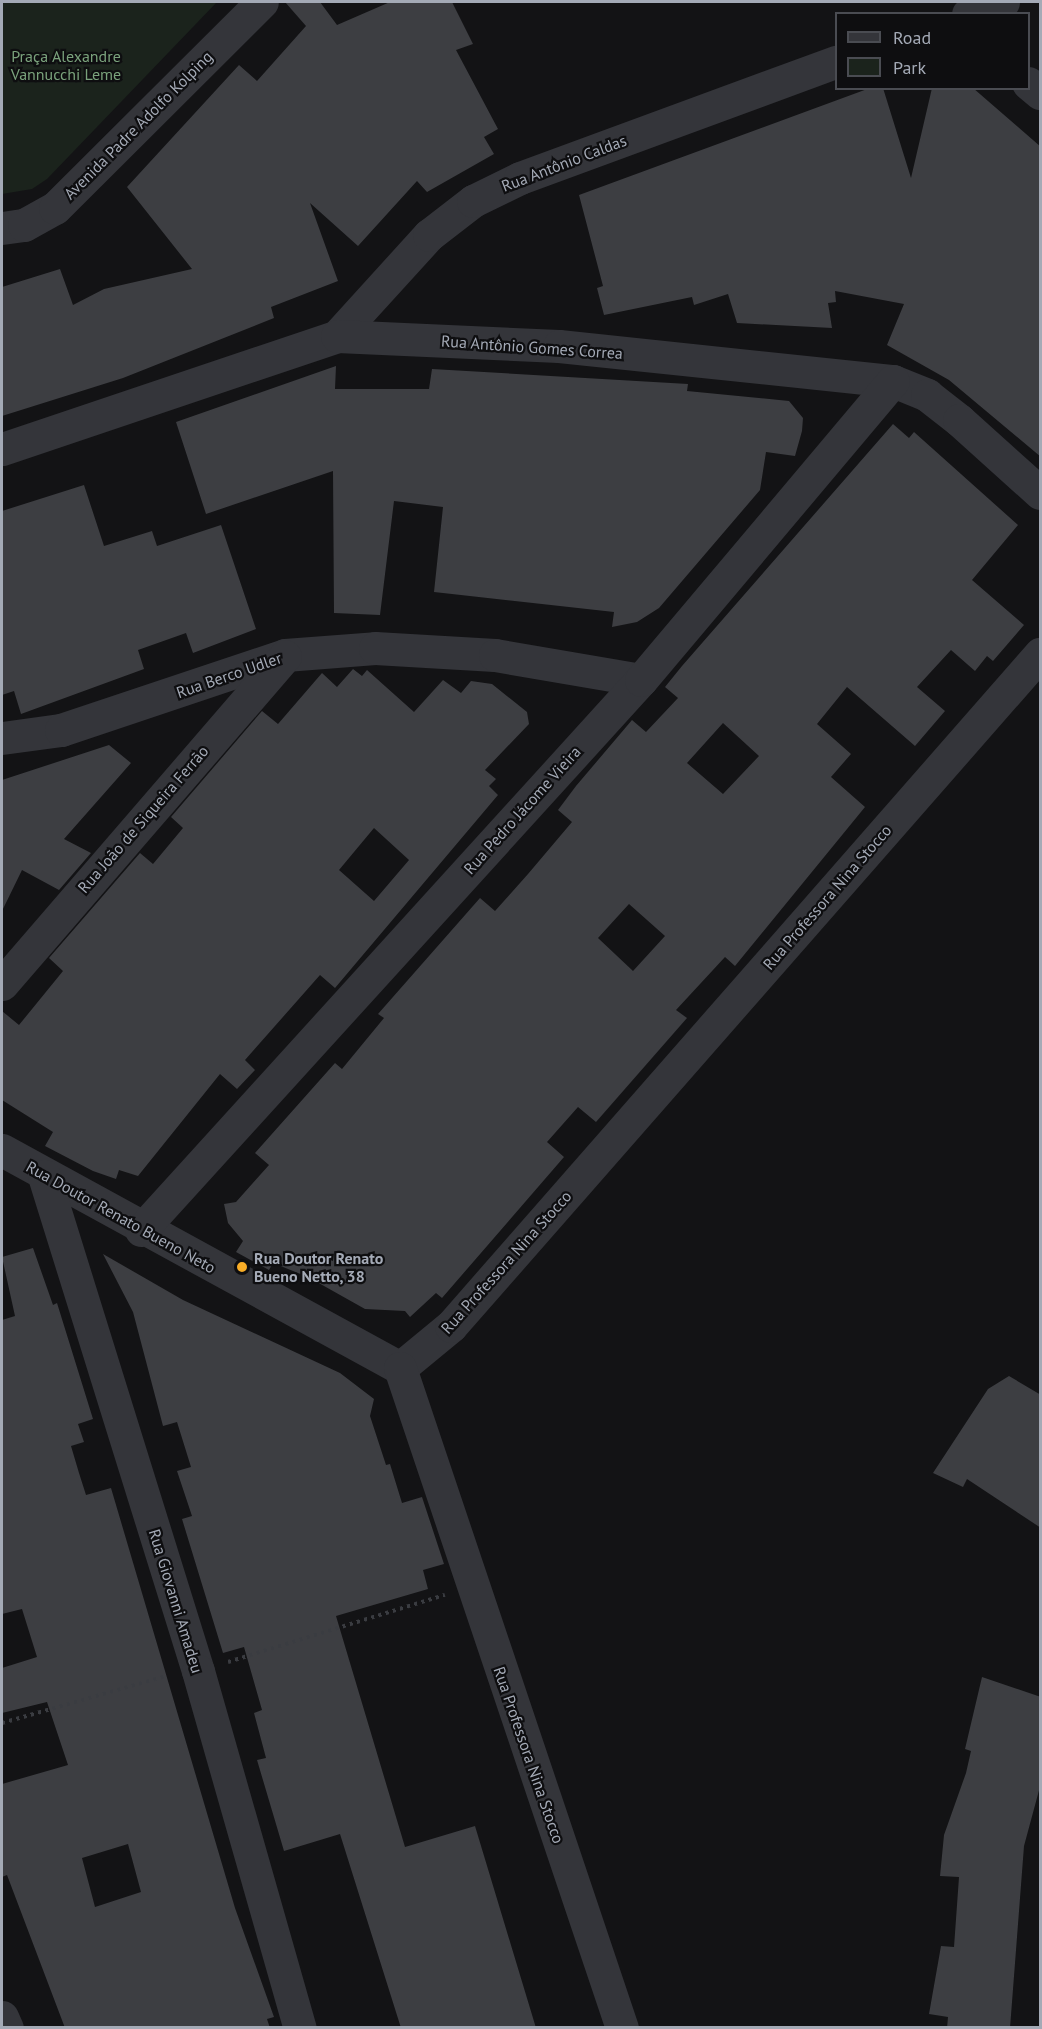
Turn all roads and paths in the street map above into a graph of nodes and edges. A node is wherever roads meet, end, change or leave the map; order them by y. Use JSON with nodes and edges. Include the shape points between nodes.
{"nodes":[{"id":1,"x":262,"y":2,"type":"edge"},
{"id":2,"x":1003,"y":2,"type":"edge"},
{"id":3,"x":974,"y":12,"type":"edge"},
{"id":4,"x":835,"y":63,"type":"edge"},
{"id":5,"x":2,"y":228,"type":"edge"},
{"id":6,"x":337,"y":336,"type":"junction"},
{"id":7,"x":893,"y":381,"type":"junction"},
{"id":8,"x":2,"y":448,"type":"edge"},
{"id":9,"x":1041,"y":493,"type":"edge"},
{"id":10,"x":1041,"y":654,"type":"edge"},
{"id":11,"x":285,"y":655,"type":"junction"},
{"id":12,"x":641,"y":680,"type":"junction"},
{"id":13,"x":2,"y":738,"type":"edge"},
{"id":14,"x":2,"y":984,"type":"edge"},
{"id":15,"x":2,"y":1150,"type":"edge"},
{"id":16,"x":44,"y":1176,"type":"junction"},
{"id":17,"x":141,"y":1230,"type":"junction"},
{"id":18,"x":400,"y":1368,"type":"junction"},
{"id":19,"x":471,"y":1587,"type":"junction"},
{"id":20,"x":198,"y":1671,"type":"junction"},
{"id":21,"x":2,"y":1723,"type":"edge"},
{"id":22,"x":2,"y":2017,"type":"edge"},
{"id":23,"x":7,"y":2028,"type":"edge"},
{"id":24,"x":300,"y":2028,"type":"edge"},
{"id":25,"x":622,"y":2028,"type":"edge"}],
"edges":[{"from":1,"to":5,"type":"street","name":"Avenida Padre Adolfo Kolping","via":[[55,208],[24,225]]},
{"from":2,"to":3,"type":"street"},
{"from":4,"to":6,"type":"street","name":"Rua Antônio Caldas","via":[[520,178],[474,201],[429,235]]},
{"from":6,"to":7,"type":"street","name":"Rua Antônio Gomes Correa","via":[[558,346]]},
{"from":6,"to":8,"type":"street","name":"Rua Antônio Gomes Correa"},
{"from":7,"to":9,"type":"street","name":"Rua Antônio Gomes Correa","via":[[951,414]]},
{"from":7,"to":12,"type":"street","name":"Rua Pedro Jácome Vieira"},
{"from":10,"to":18,"type":"street","name":"Rua Professora Nina Stocco","via":[[451,1326]]},
{"from":11,"to":12,"type":"street","name":"Rua Berco Udler","via":[[375,648],[495,655]]},
{"from":11,"to":13,"type":"street","name":"Rua Berco Udler","via":[[61,730]]},
{"from":11,"to":14,"type":"street","name":"Rua João de Siqueira Ferrão"},
{"from":12,"to":17,"type":"street","name":"Rua Pedro Jácome Vieira"},
{"from":15,"to":16,"type":"street","name":"Rua Doutor Renato Bueno Neto"},
{"from":16,"to":17,"type":"street","name":"Rua Doutor Renato Bueno Neto"},
{"from":16,"to":20,"type":"street","name":"Rua Giovanni Amadeu"},
{"from":17,"to":18,"type":"street","name":"Rua Doutor Renato Bueno Neto"},
{"from":18,"to":19,"type":"street","name":"Rua Professora Nina Stocco"},
{"from":19,"to":20,"type":"path"},
{"from":19,"to":25,"type":"street","name":"Rua Professora Nina Stocco"},
{"from":20,"to":21,"type":"path"},
{"from":20,"to":24,"type":"street","name":"Rua Giovanni Amadeu"},
{"from":22,"to":23,"type":"street"}]}
